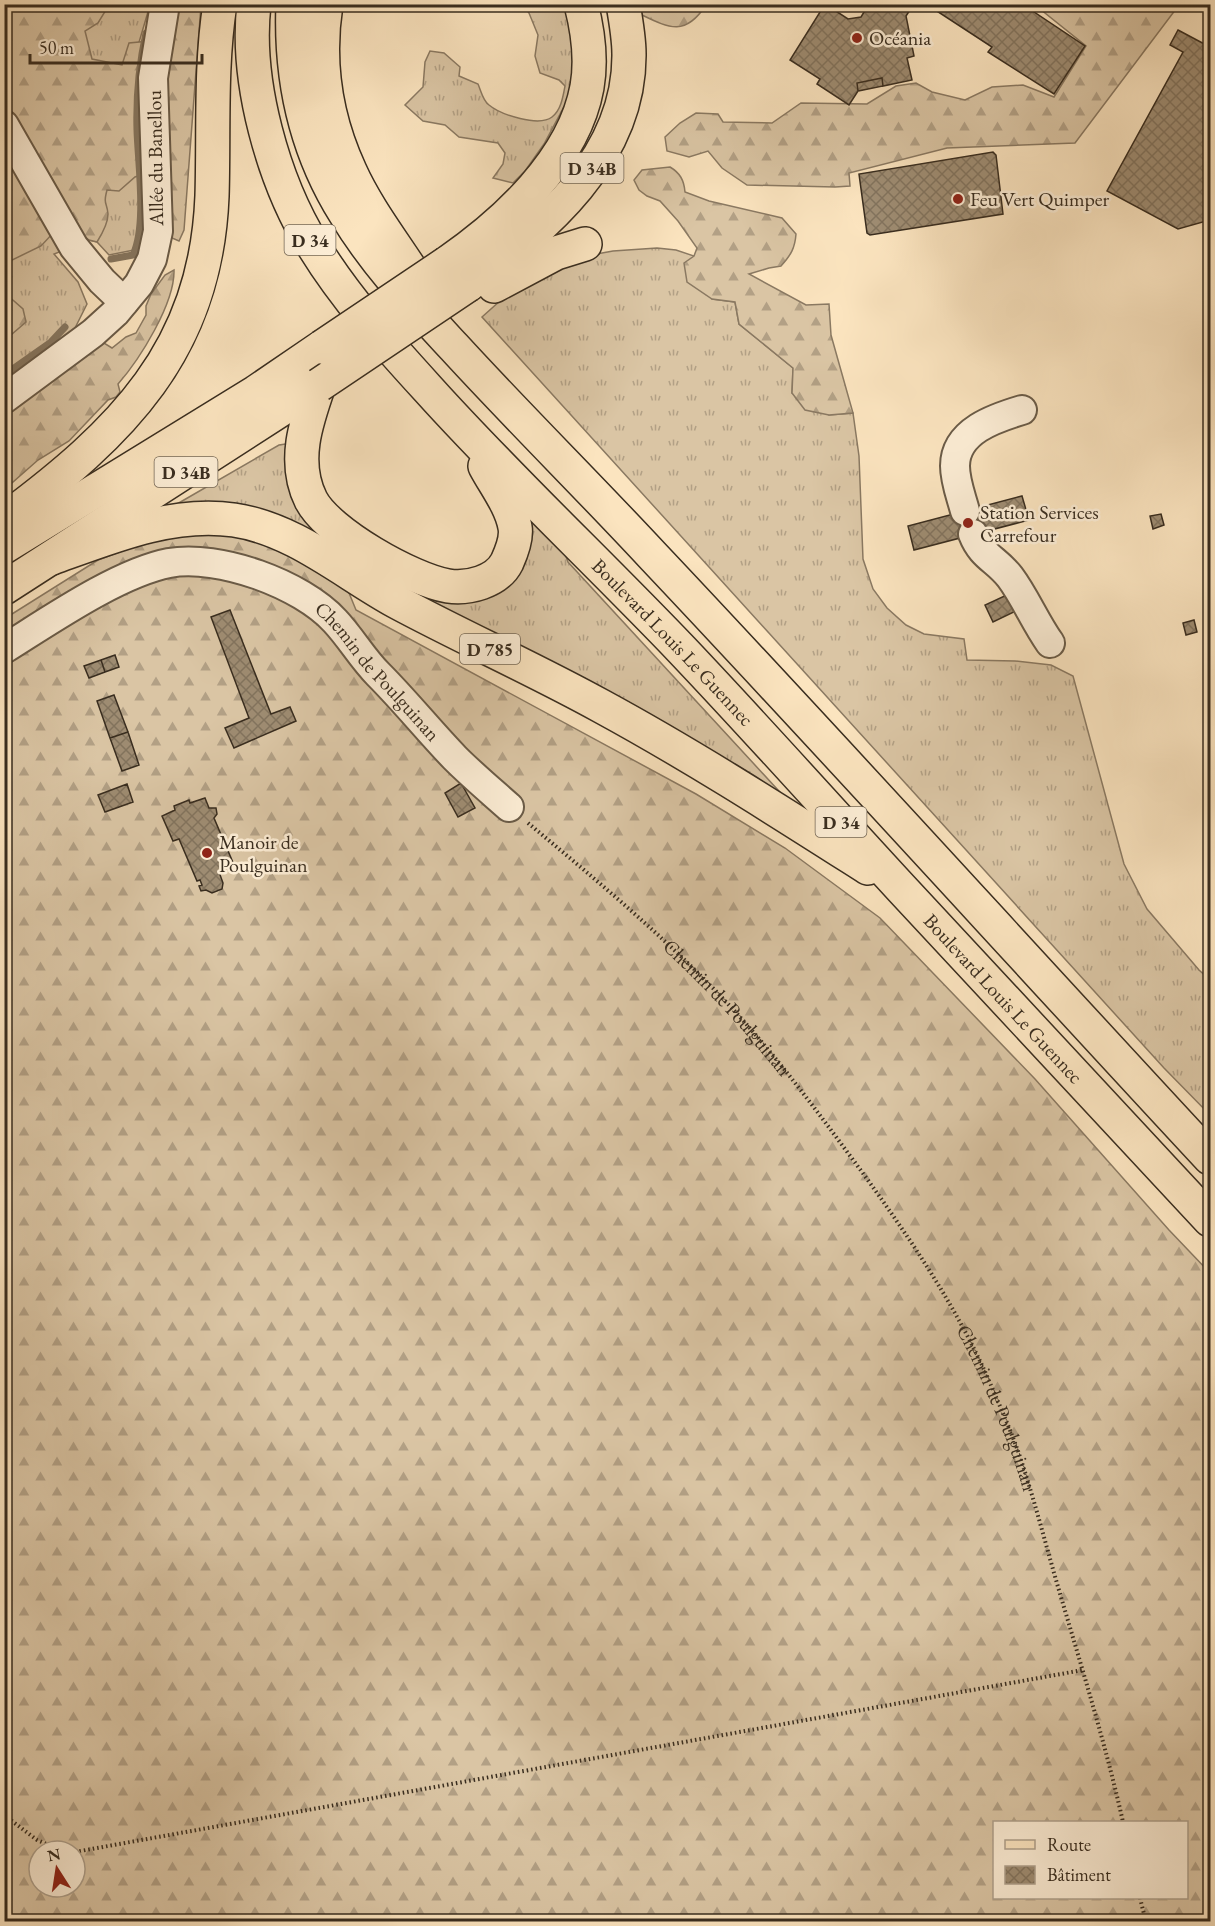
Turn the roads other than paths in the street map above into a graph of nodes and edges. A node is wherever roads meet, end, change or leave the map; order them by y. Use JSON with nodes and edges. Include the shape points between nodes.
{"nodes":[{"id":1,"x":165,"y":4,"type":"edge"},
{"id":2,"x":220,"y":4,"type":"edge"},
{"id":3,"x":254,"y":4,"type":"edge"},
{"id":4,"x":293,"y":4,"type":"edge"},
{"id":5,"x":326,"y":4,"type":"edge"},
{"id":6,"x":581,"y":4,"type":"edge"},
{"id":7,"x":623,"y":4,"type":"edge"},
{"id":8,"x":4,"y":126,"type":"edge"},
{"id":9,"x":585,"y":244,"type":"dead end"},
{"id":10,"x":464,"y":281,"type":"junction"},
{"id":11,"x":124,"y":302,"type":"junction"},
{"id":12,"x":474,"y":370,"type":"junction"},
{"id":13,"x":319,"y":385,"type":"junction"},
{"id":14,"x":4,"y":399,"type":"edge"},
{"id":15,"x":1022,"y":410,"type":"dead end"},
{"id":16,"x":465,"y":430,"type":"junction"},
{"id":17,"x":4,"y":520,"type":"edge"},
{"id":18,"x":4,"y":547,"type":"edge"},
{"id":19,"x":52,"y":558,"type":"junction"},
{"id":20,"x":4,"y":588,"type":"edge"},
{"id":21,"x":1050,"y":643,"type":"dead end"},
{"id":22,"x":4,"y":650,"type":"edge"},
{"id":23,"x":509,"y":807,"type":"road end"},
{"id":24,"x":902,"y":889,"type":"junction"},
{"id":25,"x":1125,"y":1066,"type":"junction"},
{"id":26,"x":1210,"y":1129,"type":"edge"},
{"id":27,"x":1210,"y":1158,"type":"edge"},
{"id":28,"x":1210,"y":1220,"type":"edge"}],
"edges":[{"from":1,"to":11,"type":"street","name":"Allée du Banellou","via":[[153,78],[157,243],[146,273]]},
{"from":2,"to":17,"type":"main road","via":[[212,198],[197,289],[184,326],[159,372],[125,416],[79,462]]},
{"from":3,"to":16,"type":"main road","name":"Boulevard Louis Le Guennec","number":"D 34","via":[[253,56],[263,121],[278,171],[311,242],[381,338]]},
{"from":4,"to":12,"type":"main road","number":"D 34","via":[[295,81],[321,171],[383,268]]},
{"from":5,"to":12,"type":"main road","via":[[321,53],[323,79],[349,170]]},
{"from":6,"to":10,"type":"main road","via":[[589,47],[582,109],[552,164],[519,204],[472,246]]},
{"from":7,"to":10,"type":"main road","number":"D 34B","via":[[628,74],[620,111],[606,147],[582,182],[546,222],[523,243]]},
{"from":8,"to":11,"type":"street","via":[[74,247]]},
{"from":9,"to":10,"type":"main road"},
{"from":10,"to":13,"type":"main road","number":"D 34B","bridge":true,"via":[[407,328]]},
{"from":10,"to":18,"type":"main road","bridge":true,"via":[[322,347]]},
{"from":11,"to":14,"type":"street","via":[[93,333]]},
{"from":12,"to":25,"type":"main road","number":"D 34","via":[[787,697]]},
{"from":13,"to":16,"type":"main road","via":[[302,441],[304,477],[311,500],[326,519],[378,556],[447,586],[464,587],[488,580],[504,568],[516,537],[508,507]]},
{"from":13,"to":19,"type":"main road","number":"D 34B"},
{"from":15,"to":21,"type":"street","via":[[988,422],[968,436],[955,466],[969,522],[982,552],[1017,586]]},
{"from":16,"to":24,"type":"main road","name":"Boulevard Louis Le Guennec","number":"D 34","via":[[682,651]]},
{"from":19,"to":20,"type":"main road","number":"D 785"},
{"from":19,"to":24,"type":"main road","number":"D 785","via":[[111,536],[187,519],[232,519],[275,530],[396,601],[664,741]]},
{"from":22,"to":23,"type":"street","name":"Chemin de Poulguinan","via":[[76,605],[140,572],[186,561],[236,568],[308,599],[334,620],[364,660],[456,758]]},
{"from":24,"to":28,"type":"main road","name":"Boulevard Louis Le Guennec","number":"D 34"},
{"from":25,"to":26,"type":"main road"},
{"from":25,"to":27,"type":"main road","number":"D 34"}]}
